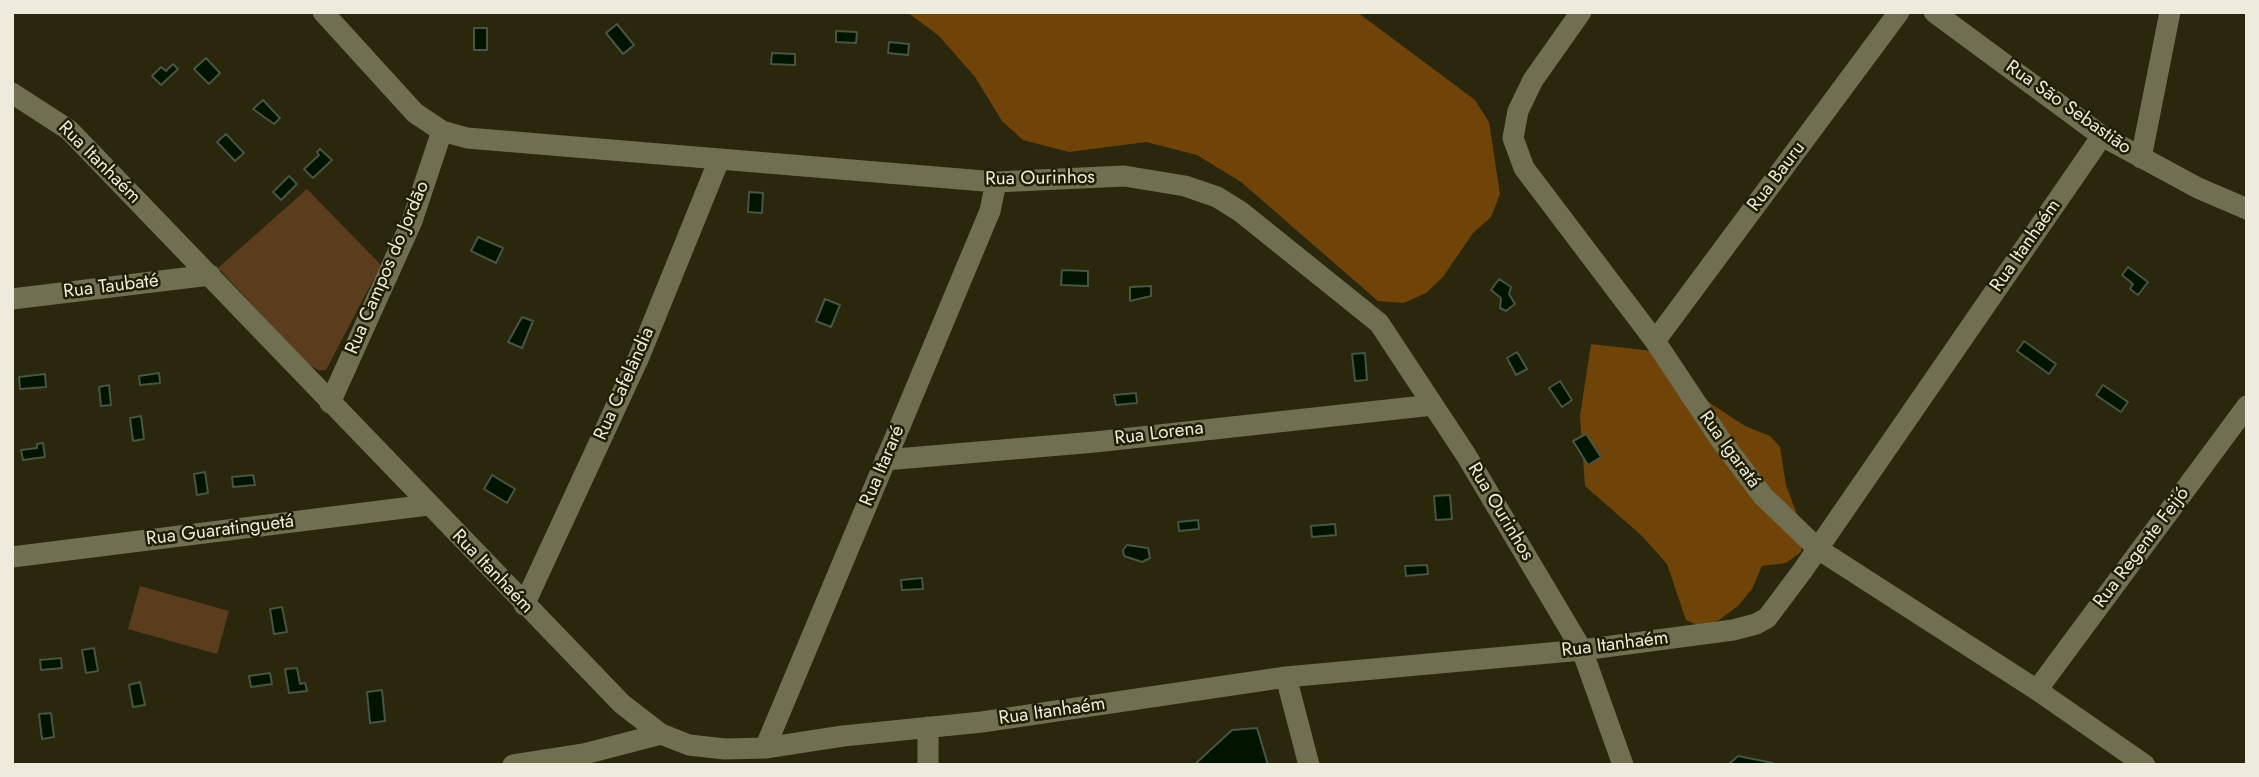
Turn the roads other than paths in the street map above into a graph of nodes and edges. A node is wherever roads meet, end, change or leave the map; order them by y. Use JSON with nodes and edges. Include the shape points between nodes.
{"nodes":[{"id":1,"x":323,"y":12,"type":"edge"},
{"id":2,"x":1581,"y":12,"type":"edge"},
{"id":3,"x":1899,"y":12,"type":"edge"},
{"id":4,"x":1934,"y":12,"type":"edge"},
{"id":5,"x":2170,"y":12,"type":"edge"},
{"id":6,"x":12,"y":93,"type":"edge"},
{"id":7,"x":442,"y":131,"type":"junction"},
{"id":8,"x":2102,"y":136,"type":"junction"},
{"id":9,"x":2141,"y":158,"type":"junction"},
{"id":10,"x":719,"y":160,"type":"junction"},
{"id":11,"x":996,"y":182,"type":"junction"},
{"id":12,"x":2247,"y":209,"type":"edge"},
{"id":13,"x":210,"y":275,"type":"junction"},
{"id":14,"x":12,"y":299,"type":"edge"},
{"id":15,"x":1655,"y":341,"type":"junction"},
{"id":16,"x":330,"y":403,"type":"junction"},
{"id":17,"x":1433,"y":405,"type":"junction"},
{"id":18,"x":2247,"y":406,"type":"edge"},
{"id":19,"x":885,"y":460,"type":"junction"},
{"id":20,"x":428,"y":505,"type":"junction"},
{"id":21,"x":1818,"y":549,"type":"junction"},
{"id":22,"x":12,"y":557,"type":"edge"},
{"id":23,"x":524,"y":605,"type":"junction"},
{"id":24,"x":1582,"y":650,"type":"junction"},
{"id":25,"x":1286,"y":677,"type":"junction"},
{"id":26,"x":2037,"y":690,"type":"junction"},
{"id":27,"x":928,"y":727,"type":"junction"},
{"id":28,"x":661,"y":733,"type":"junction"},
{"id":29,"x":765,"y":748,"type":"junction"},
{"id":30,"x":513,"y":765,"type":"edge"},
{"id":31,"x":928,"y":765,"type":"edge"},
{"id":32,"x":1308,"y":765,"type":"edge"},
{"id":33,"x":1623,"y":765,"type":"edge"},
{"id":34,"x":2145,"y":765,"type":"edge"}],
"edges":[{"from":1,"to":7,"type":"street","name":"Rua Ourinhos","via":[[391,91]]},
{"from":2,"to":15,"type":"street","name":"Rua Igaratá","via":[[1533,79],[1518,111],[1513,138],[1524,168],[1551,207]]},
{"from":3,"to":15,"type":"street","name":"Rua Bauru"},
{"from":4,"to":8,"type":"street","name":"Rua São Sebastião"},
{"from":5,"to":9,"type":"street"},
{"from":6,"to":13,"type":"street","name":"Rua Itanhaém","via":[[69,130]]},
{"from":7,"to":10,"type":"street","name":"Rua Ourinhos","via":[[497,142]]},
{"from":7,"to":16,"type":"street","name":"Rua Campos do Jordão","via":[[412,221]]},
{"from":8,"to":9,"type":"street","name":"Rua São Sebastião"},
{"from":8,"to":21,"type":"street","name":"Rua Itanhaém"},
{"from":9,"to":12,"type":"street","name":"Rua São Sebastião"},
{"from":10,"to":11,"type":"street","name":"Rua Ourinhos"},
{"from":10,"to":23,"type":"street","name":"Rua Cafelândia","via":[[639,357]]},
{"from":11,"to":17,"type":"street","name":"Rua Ourinhos","via":[[1124,177],[1185,186],[1217,197],[1379,323]]},
{"from":11,"to":19,"type":"street","name":"Rua Itararé","via":[[990,211]]},
{"from":13,"to":14,"type":"street","name":"Rua Taubaté"},
{"from":13,"to":16,"type":"street","name":"Rua Itanhaém"},
{"from":15,"to":21,"type":"street","name":"Rua Igaratá","via":[[1763,496]]},
{"from":16,"to":20,"type":"street","name":"Rua Itanhaém"},
{"from":17,"to":19,"type":"street","name":"Rua Lorena"},
{"from":17,"to":24,"type":"street","name":"Rua Ourinhos"},
{"from":18,"to":26,"type":"street","name":"Rua Regente Feijó"},
{"from":19,"to":29,"type":"street","name":"Rua Itararé"},
{"from":20,"to":22,"type":"street","name":"Rua Guaratinguetá"},
{"from":20,"to":23,"type":"street","name":"Rua Itanhaém"},
{"from":21,"to":24,"type":"street","name":"Rua Itanhaém","via":[[1767,618],[1756,624]]},
{"from":21,"to":26,"type":"street","name":"Rua Igaratá"},
{"from":23,"to":28,"type":"street","name":"Rua Itanhaém","via":[[622,705]]},
{"from":24,"to":25,"type":"street","name":"Rua Itanhaém"},
{"from":24,"to":33,"type":"street","name":"Rua Ourinhos"},
{"from":25,"to":27,"type":"street","name":"Rua Itanhaém"},
{"from":25,"to":32,"type":"street"},
{"from":26,"to":34,"type":"street","name":"Rua Igaratá"},
{"from":27,"to":29,"type":"street","name":"Rua Itanhaém"},
{"from":27,"to":31,"type":"street"},
{"from":28,"to":29,"type":"street","name":"Rua Itanhaém","via":[[689,745]]},
{"from":28,"to":30,"type":"street","via":[[584,754]]}]}
